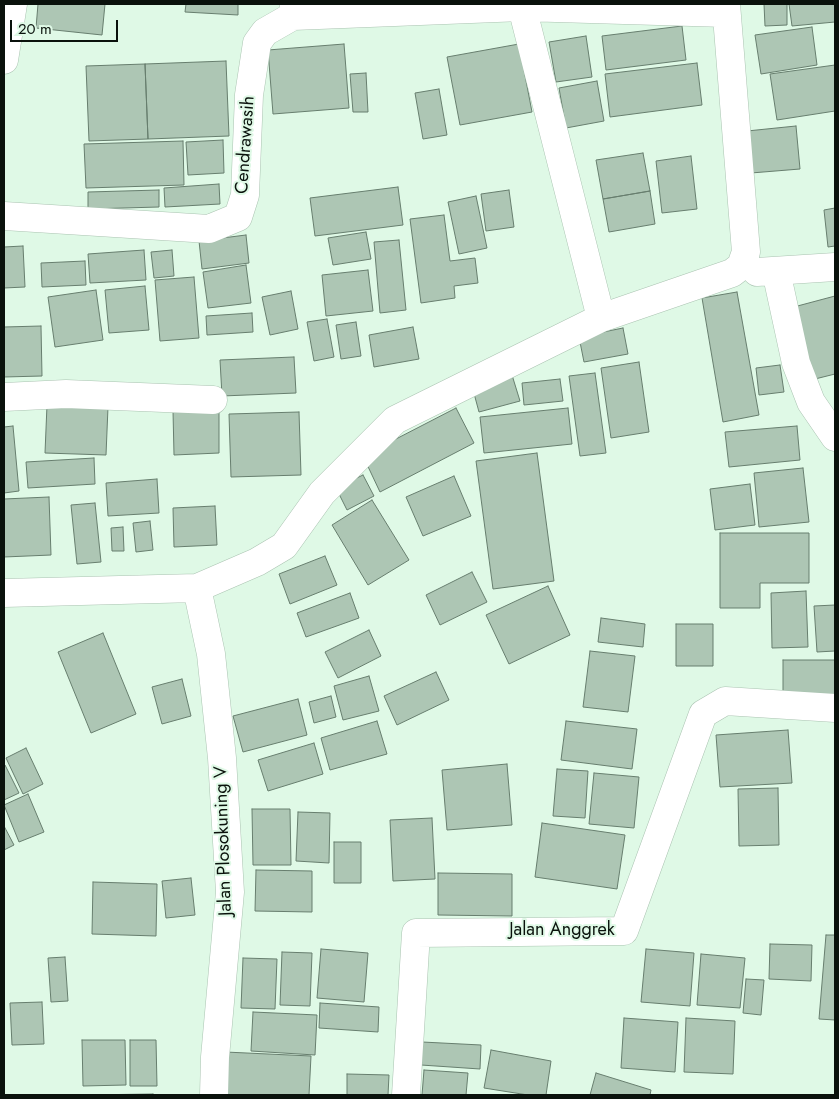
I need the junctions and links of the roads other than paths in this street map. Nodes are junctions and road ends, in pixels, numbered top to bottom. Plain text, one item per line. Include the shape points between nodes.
1 (13, 4) edge
2 (522, 7) junction
3 (726, 8) edge
4 (293, 10) edge
5 (4, 60) edge
6 (4, 216) edge
7 (835, 267) edge
8 (776, 271) junction
9 (732, 273) junction
10 (601, 318) junction
11 (4, 397) edge
12 (213, 400) dead end
13 (835, 437) edge
14 (197, 588) junction
15 (4, 593) edge
16 (835, 708) edge
17 (214, 1095) edge
18 (406, 1095) edge

1 - 5 street
2 - 3 street
2 - 4 street
2 - 10 street
3 - 9 street via 746,252 741,266
4 - 6 street, Cendrawasih via 265,32 257,43 249,95 245,195 238,217 209,229
7 - 8 street
8 - 9 street
8 - 13 street via 796,363 811,402
9 - 10 street
10 - 14 street via 395,420 322,493 284,546 257,562
11 - 12 street via 66,394
14 - 15 street
14 - 17 street, Jalan Plosokuning V via 211,654 222,758 230,892
16 - 18 street, Jalan Anggrek via 724,701 703,714 624,931 416,933

